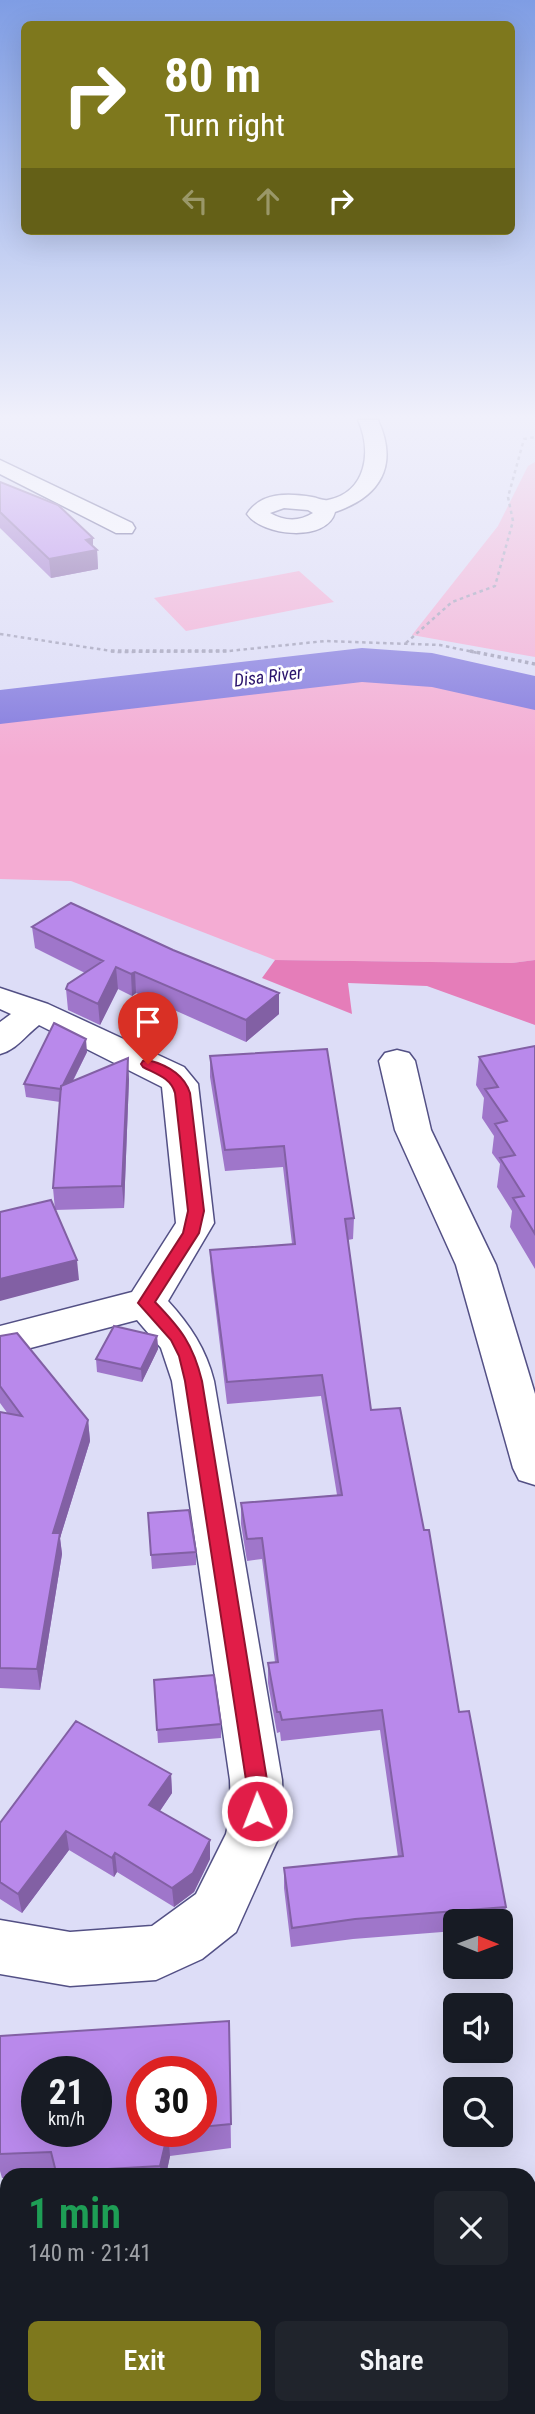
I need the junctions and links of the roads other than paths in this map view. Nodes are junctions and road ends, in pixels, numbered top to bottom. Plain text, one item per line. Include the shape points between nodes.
1 (0, 998) edge
2 (36, 1011) junction
3 (0, 1044) edge
4 (397, 1061) dead end
5 (146, 1303) junction
6 (0, 1341) edge
7 (535, 1468) edge
8 (0, 1947) edge

1 - 2 street
2 - 3 street
2 - 5 street via 171,1075 180,1084 195,1223
4 - 7 street via 413,1130 476,1265
5 - 6 street
5 - 8 street via 178,1337 193,1381 257,1780 252,1837 216,1913 182,1940 156,1953 70,1959

